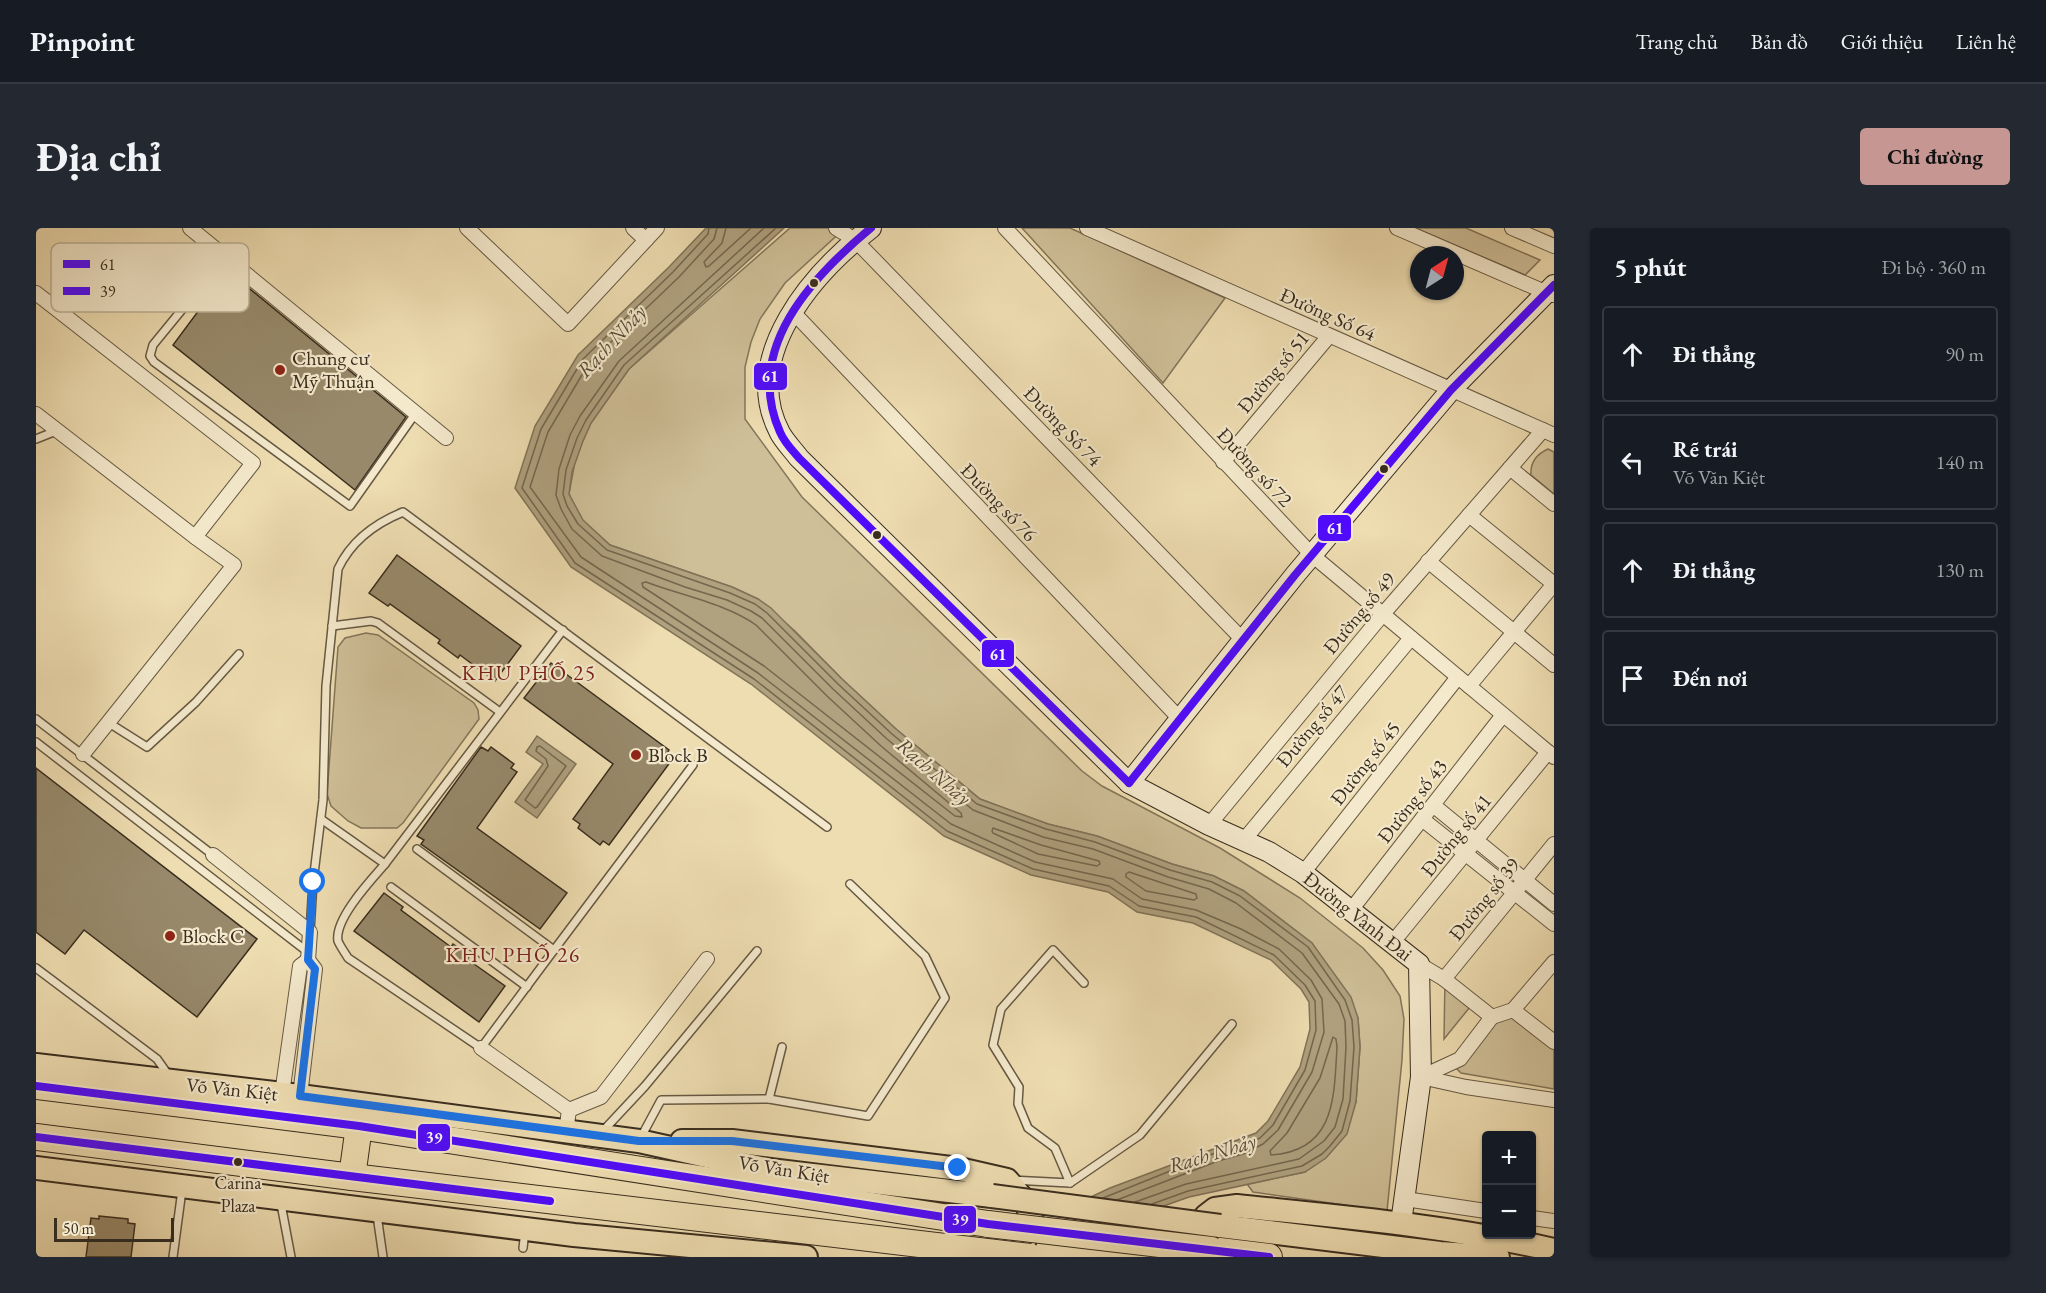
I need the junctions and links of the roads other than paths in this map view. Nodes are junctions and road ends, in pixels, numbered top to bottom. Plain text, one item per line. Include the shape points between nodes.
1 (190, 228) edge
2 (467, 228) edge
3 (633, 228) edge
4 (657, 228) edge
5 (836, 228) edge
6 (871, 228) edge
7 (1005, 228) edge
8 (1087, 228) edge
9 (1397, 228) edge
10 (1512, 228) edge
11 (646, 240) junction
12 (855, 240) junction
13 (208, 243) edge
14 (1554, 246) edge
15 (249, 277) edge
16 (1552, 291) edge
17 (36, 293) edge
18 (51, 305) edge
19 (792, 311) junction
20 (60, 312) edge
21 (180, 312) edge
22 (1329, 336) junction
23 (1450, 390) junction
24 (36, 414) edge
25 (416, 414) junction
26 (57, 430) junction
27 (1548, 432) edge
28 (36, 438) edge
29 (446, 438) dead end
30 (1223, 462) junction
31 (1510, 468) junction
32 (1554, 504) edge
33 (1469, 515) junction
34 (195, 537) junction
35 (1312, 555) junction
36 (1428, 561) junction
37 (1554, 584) edge
38 (1383, 614) junction
39 (332, 626) junction
40 (563, 630) junction
41 (1514, 632) junction
42 (1411, 638) junction
43 (1243, 640) junction
44 (238, 654) dead end
45 (1554, 666) edge
46 (1458, 677) junction
47 (1469, 687) junction
48 (500, 712) junction
49 (1503, 715) junction
50 (36, 718) edge
51 (1180, 718) junction
52 (109, 723) junction
53 (36, 742) edge
54 (83, 754) junction
55 (1551, 755) edge
56 (693, 765) dead end
57 (1130, 783) junction
58 (1433, 805) junction
59 (321, 819) junction
60 (1422, 819) junction
61 (1209, 825) junction
62 (827, 827) dead end
63 (1244, 840) junction
64 (1477, 841) junction
65 (1554, 844) edge
66 (417, 849) dead end
67 (1467, 854) junction
68 (213, 855) joint
69 (385, 864) junction
70 (1303, 873) junction
71 (1525, 880) junction
72 (850, 884) dead end
73 (391, 887) dead end
74 (1515, 892) junction
75 (1554, 904) edge
76 (1351, 910) junction
77 (1554, 924) edge
78 (310, 932) junction
79 (1393, 942) junction
80 (554, 950) junction
81 (757, 951) dead end
82 (308, 956) junction
83 (707, 959) dead end
84 (1554, 962) edge
85 (1419, 964) junction
86 (36, 968) edge
87 (1444, 979) junction
88 (1084, 983) dead end
89 (527, 987) junction
90 (1513, 1010) junction
91 (1492, 1017) junction
92 (1232, 1024) dead end
93 (1554, 1042) edge
94 (782, 1047) dead end
95 (481, 1048) junction
96 (287, 1060) junction
97 (304, 1063) junction
98 (36, 1065) edge
99 (1421, 1077) junction
100 (175, 1082) junction
101 (36, 1086) edge
102 (291, 1095) junction
103 (769, 1099) junction
104 (1554, 1100) edge
105 (567, 1121) junction
106 (359, 1126) junction
107 (598, 1136) junction
108 (36, 1137) edge
109 (639, 1141) junction
110 (36, 1168) edge
111 (352, 1178) junction
112 (1070, 1183) junction
113 (183, 1187) junction
114 (1000, 1188) junction
115 (280, 1198) junction
116 (1405, 1199) junction
117 (376, 1210) junction
118 (1482, 1210) edge
119 (1536, 1219) edge
120 (1554, 1221) edge
121 (1401, 1223) junction
122 (574, 1235) junction
123 (1554, 1250) edge
124 (173, 1257) edge
125 (291, 1257) edge
126 (383, 1257) edge
127 (669, 1257) edge
128 (806, 1257) edge
129 (1018, 1257) edge
130 (1030, 1257) edge
131 (1172, 1257) edge
132 (1269, 1257) edge
133 (1498, 1257) edge

1 - 13 street
2 - 11 street via 568,324
3 - 11 street
4 - 11 street
5 - 12 street, Đường Số 74
6 - 12 street, Đường Vành Đai
7 - 30 street, Đường số 72
8 - 22 street, Đường Số 64
9 - 16 street
10 - 14 street
12 - 19 street, Đường Vành Đai via 809,287
12 - 43 street, Đường Số 74
15 - 25 street
16 - 23 street
17 - 18 street
19 - 51 street, Đường số 76
19 - 57 street, Đường Vành Đai via 781,332 769,378 775,421 787,443
20 - 34 street via 253,463
21 - 25 lane via 153,345 150,356 154,362 350,506
22 - 23 street, Đường Số 64
22 - 30 street, Đường số 51
23 - 27 street, Đường Số 64
23 - 35 street
24 - 26 street
25 - 29 street
26 - 28 lane
26 - 34 street
27 - 31 street, Đường số 49
30 - 35 street, Đường số 72
31 - 32 street
31 - 33 street, Đường số 49
33 - 36 street, Đường số 49
33 - 37 street
34 - 52 street via 234,565
35 - 38 street, Đường số 72
35 - 43 street
36 - 38 street, Đường số 49
36 - 41 street
37 - 41 street
38 - 42 street, Đường số 72
38 - 61 street, Đường số 49
39 - 40 lane via 338,569 345,555 367,533 403,512
39 - 48 lane via 378,623
39 - 59 lane
40 - 48 lane
40 - 62 lane
41 - 45 street
41 - 47 street
42 - 46 street, Đường số 72
42 - 63 street, Đường số 47
43 - 51 street
44 - 52 lane via 196,702 147,747
46 - 47 street, Đường số 72
46 - 70 street, Đường số 45
47 - 49 street, Đường số 72
48 - 69 lane
49 - 55 street, Đường số 72
49 - 58 street, Đường số 43
50 - 54 lane
51 - 57 street
52 - 54 street
53 - 82 lane
54 - 68 lane
55 - 64 street, Đường số 41
56 - 80 lane
57 - 61 street, Đường Vành Đai
58 - 60 street, Đường số 43
58 - 64 street
59 - 69 lane
59 - 78 lane
60 - 67 street
60 - 76 street, Đường số 43
61 - 63 street, Đường Vành Đai
63 - 70 street, Đường Vành Đai
64 - 67 street, Đường số 41
64 - 71 street
65 - 71 street, Đường số 39
66 - 80 lane
67 - 74 street
67 - 79 street, Đường số 41
68 - 78 street
69 - 95 lane via 358,896 341,925 338,940 348,958
70 - 76 street, Đường Vành Đai
71 - 74 street, Đường số 39
71 - 75 street
72 - 103 lane via 925,956 945,998 868,1116
73 - 89 lane
74 - 77 street
74 - 87 street, Đường số 39
76 - 79 street, Đường Vành Đai
78 - 82 street
79 - 85 street, Đường Vành Đai
80 - 89 lane
81 - 107 lane via 645,1086
82 - 96 street via 300,966
82 - 97 street via 315,969
83 - 105 street via 601,1097
84 - 90 street
85 - 87 street
85 - 99 street, Đường Vành Đai
86 - 100 lane via 157,1059
87 - 91 street
88 - 112 lane via 1053,950 1002,1009 993,1046 1019,1087 1018,1104 1028,1128 1055,1148
89 - 95 lane
90 - 91 street
90 - 93 street
91 - 99 street via 1460,1059
92 - 112 lane via 1140,1135
94 - 103 lane
95 - 105 street
96 - 97 street
96 - 102 street
97 - 102 street
98 - 100 main road, Võ Văn Kiệt
99 - 104 street
99 - 116 street, Đường Vành Đai
100 - 102 main road, Võ Văn Kiệt
101 - 106 highway, Võ Văn Kiệt
102 - 105 main road, Võ Văn Kiệt
103 - 109 lane via 661,1100
105 - 107 main road, Võ Văn Kiệt
106 - 111 highway
106 - 132 highway, Võ Văn Kiệt, bridge via 988,1224
107 - 109 main road, Võ Văn Kiệt
108 - 111 highway
109 - 114 main road, Võ Văn Kiệt via 770,1170
110 - 113 main road
111 - 130 highway, bridge
112 - 114 lane
113 - 115 main road
113 - 124 lane
114 - 129 main road via 1027,1204 1032,1221
114 - 133 main road, Võ Văn Kiệt, bridge via 1220,1226
115 - 117 main road
115 - 125 lane
116 - 118 street
116 - 121 street, Đường Vành Đai
117 - 122 main road via 524,1238
117 - 126 lane
119 - 120 street
121 - 123 main road
121 - 131 main road via 1237,1206 1215,1209
122 - 127 main road
122 - 128 main road

